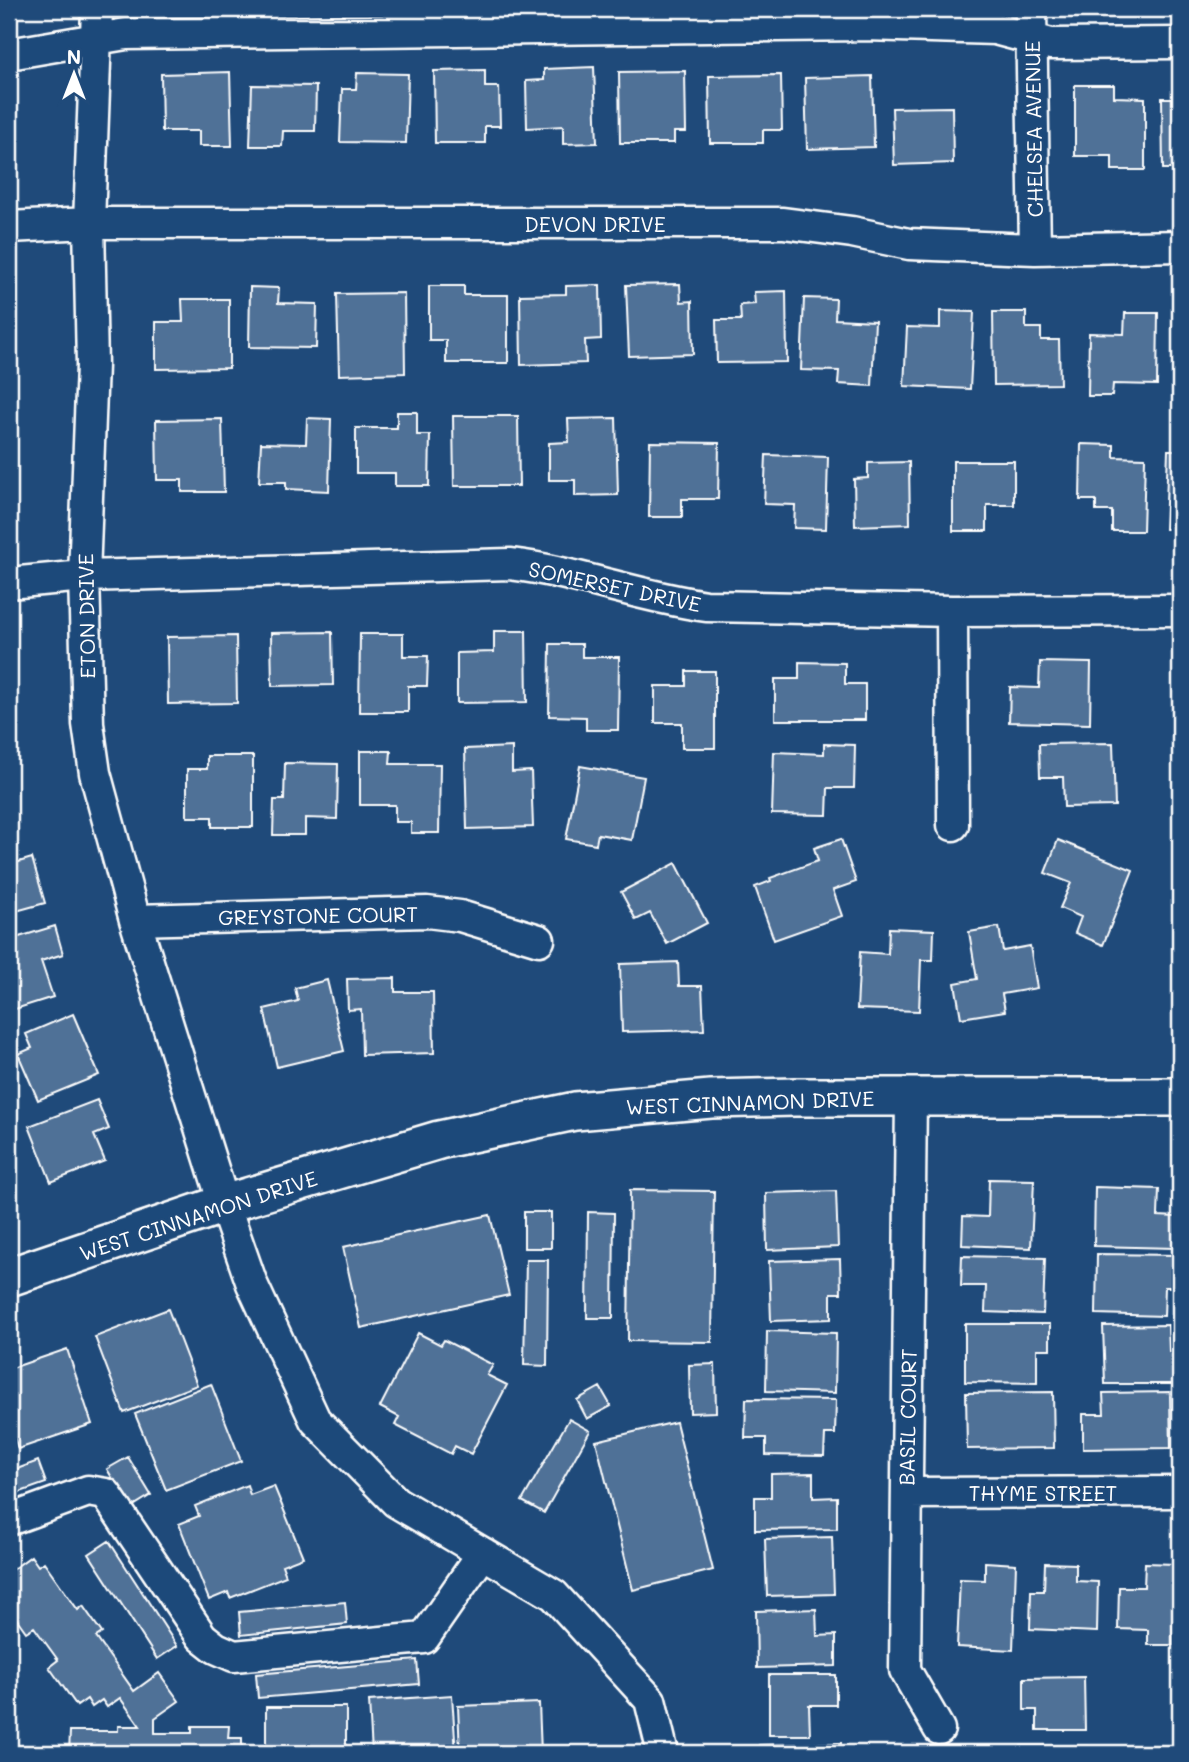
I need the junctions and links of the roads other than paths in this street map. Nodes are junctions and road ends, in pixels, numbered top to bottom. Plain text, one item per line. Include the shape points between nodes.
1 (97, 9) edge
2 (1031, 9) edge
3 (96, 38) junction
4 (1032, 40) junction
5 (1180, 43) edge
6 (9, 54) edge
7 (89, 223) junction
8 (9, 227) edge
9 (1180, 246) edge
10 (1035, 249) junction
11 (84, 576) junction
12 (9, 583) edge
13 (1180, 610) edge
14 (952, 611) junction
15 (953, 825) dead end
16 (135, 920) junction
17 (539, 940) dead end
18 (911, 1096) junction
19 (1180, 1097) edge
20 (224, 1204) junction
21 (9, 1277) edge
22 (1180, 1492) edge
23 (907, 1493) junction
24 (9, 1520) edge
25 (483, 1553) junction
26 (939, 1729) dead end
27 (663, 1753) edge

1 - 3 street, ETON DRIVE
2 - 4 street, CHELSEA AVENUE
3 - 4 street via 866,25 995,29
3 - 6 street
3 - 7 street, ETON DRIVE
4 - 5 street via 1069,45
4 - 10 street, CHELSEA AVENUE
7 - 8 street, DEVON DRIVE
7 - 10 street, DEVON DRIVE via 783,223 909,244
7 - 11 street, ETON DRIVE via 92,365
9 - 10 street, DEVON DRIVE
11 - 12 street, SOMERSET DRIVE
11 - 14 street, SOMERSET DRIVE via 510,564 559,570 706,606
11 - 16 street, ETON DRIVE via 88,724 95,773
13 - 14 street, SOMERSET DRIVE
14 - 15 street
16 - 17 street, GREYSTONE COURT via 417,911 460,916
16 - 20 street, ETON DRIVE
18 - 19 main road, WEST CINNAMON DRIVE
18 - 20 main road, WEST CINNAMON DRIVE via 711,1099 575,1111 439,1140
18 - 23 street, BASIL COURT
20 - 21 main road, WEST CINNAMON DRIVE
20 - 25 street, ETON DRIVE via 252,1284 315,1420 396,1502
22 - 23 street, THYME STREET
23 - 26 street, BASIL COURT via 905,1670
24 - 25 street via 88,1491 106,1494 202,1637 234,1656 424,1638
25 - 27 street, ETON DRIVE via 554,1595 650,1700

